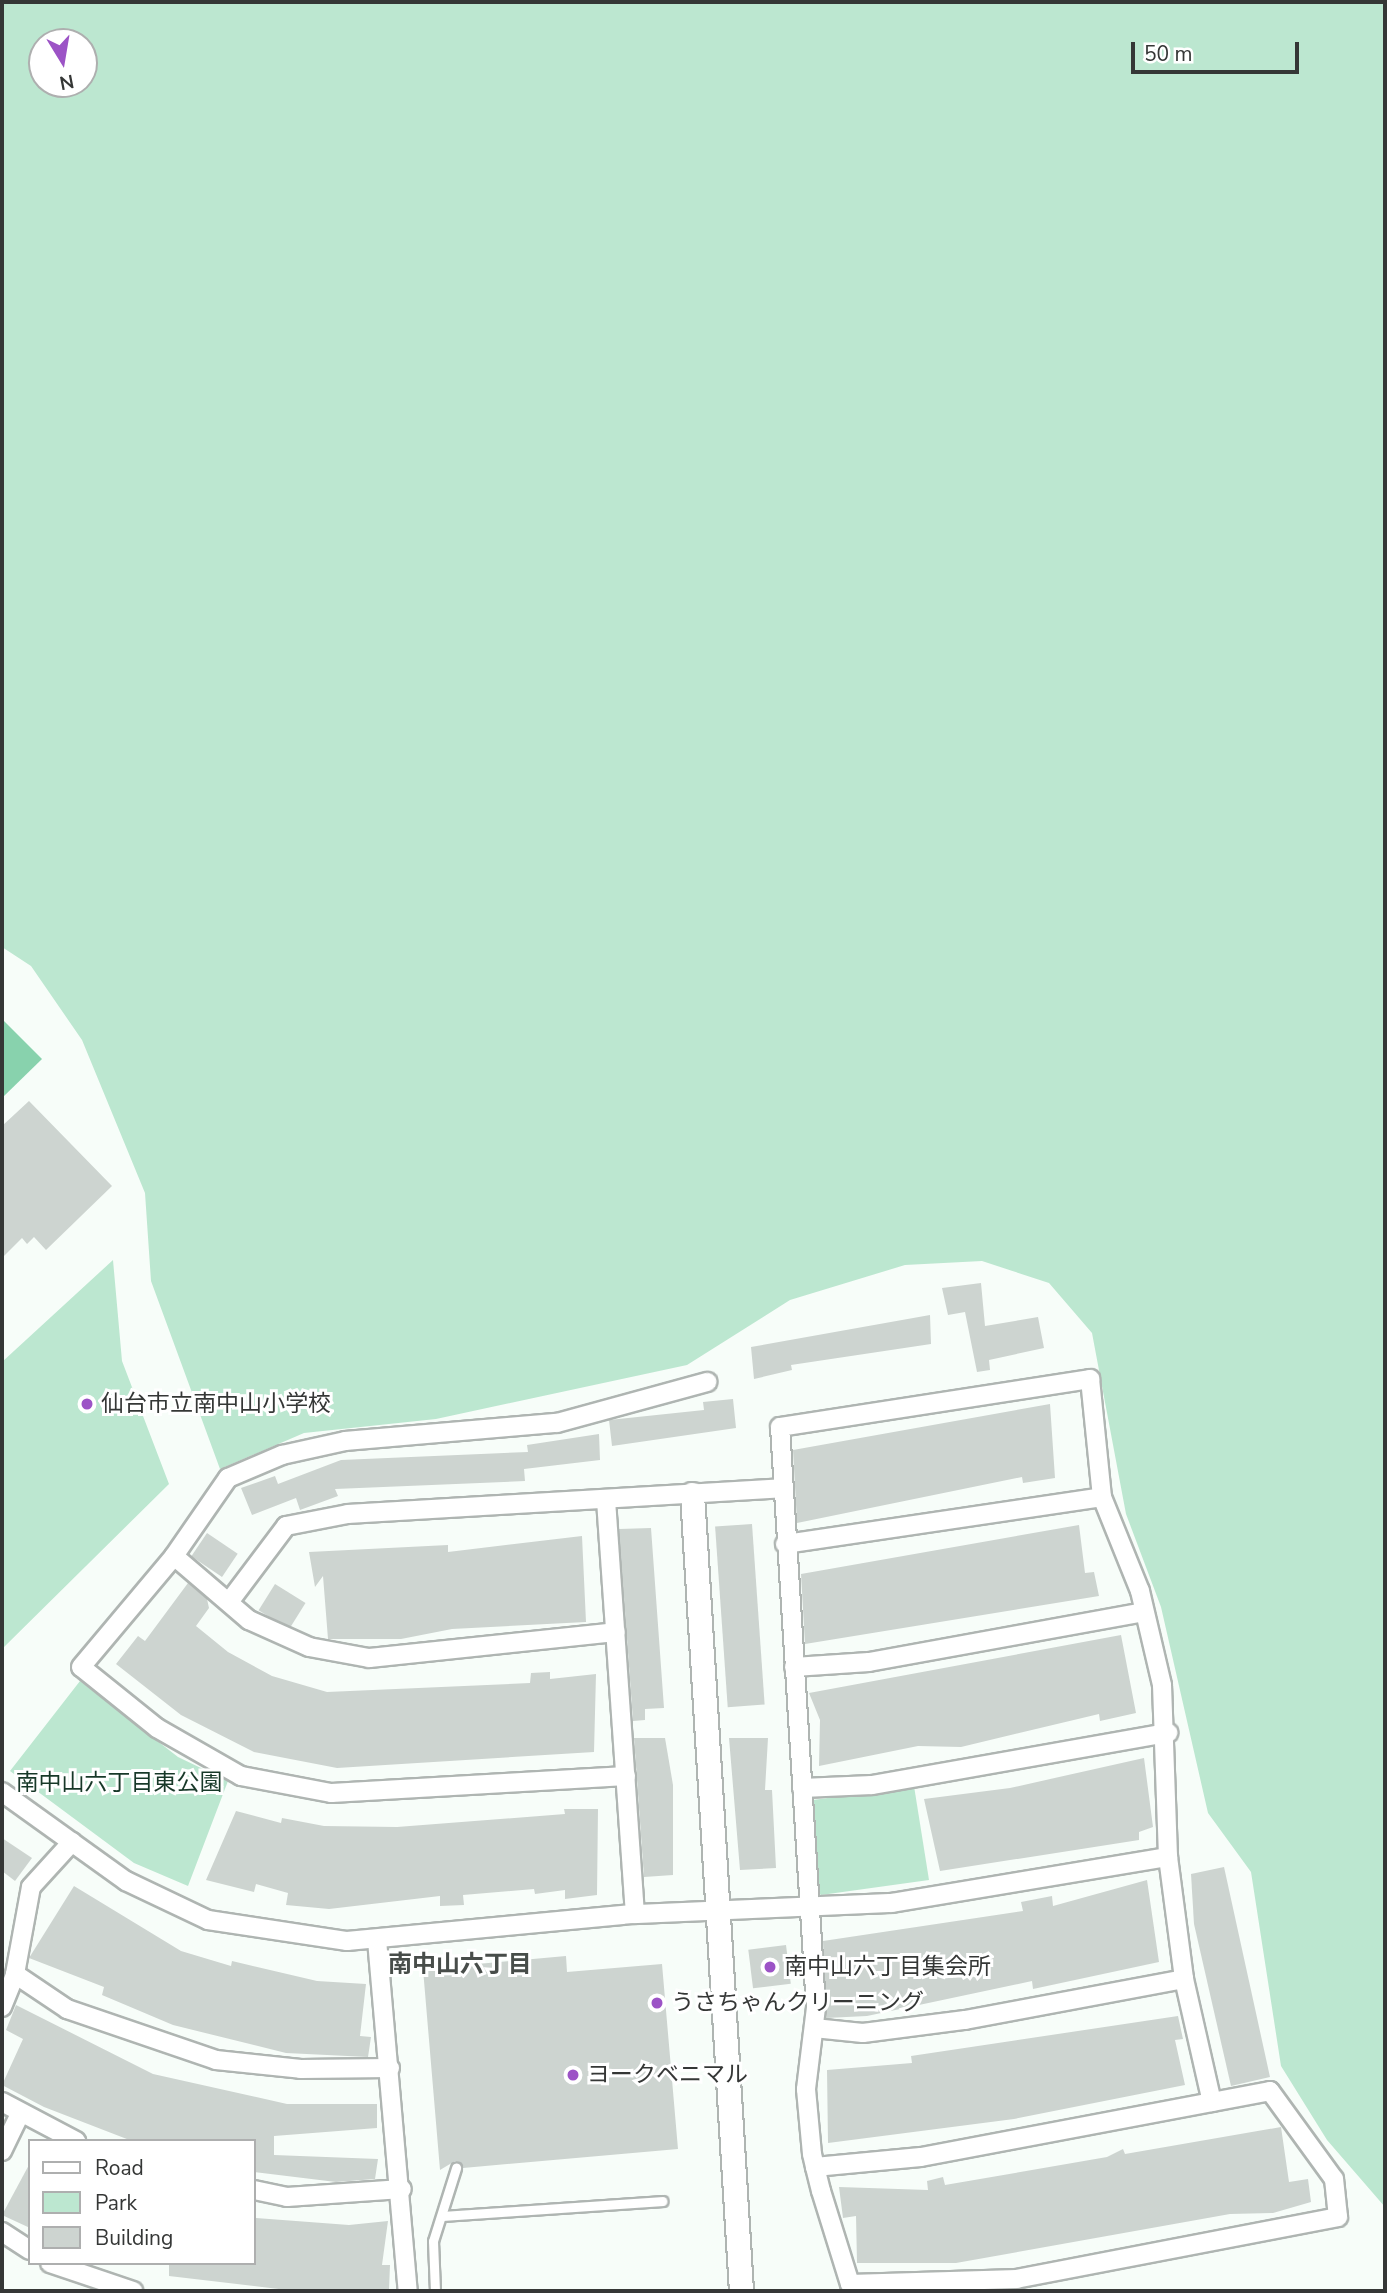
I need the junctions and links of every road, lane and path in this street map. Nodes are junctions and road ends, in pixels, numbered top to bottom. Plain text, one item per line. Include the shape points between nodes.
1 (707, 1382) dead end
2 (781, 1488) junction
3 (692, 1494) junction
4 (1102, 1497) junction
5 (606, 1500) junction
6 (785, 1544) junction
7 (174, 1556) junction
8 (229, 1602) junction
9 (1143, 1612) junction
10 (616, 1632) junction
11 (794, 1667) junction
12 (1168, 1733) junction
13 (626, 1776) junction
14 (802, 1788) junction
15 (2, 1791) edge
16 (72, 1842) junction
17 (1168, 1857) junction
18 (810, 1909) junction
19 (635, 1914) junction
20 (719, 1914) junction
21 (377, 1940) junction
22 (15, 1974) junction
23 (1184, 1979) junction
24 (2, 2007) edge
25 (814, 2028) junction
26 (390, 2068) junction
27 (2, 2102) edge
28 (1212, 2102) junction
29 (20, 2114) junction
30 (72, 2139) edge
31 (2, 2151) edge
32 (815, 2167) junction
33 (456, 2168) dead end
34 (401, 2189) junction
35 (256, 2190) edge
36 (662, 2201) dead end
37 (443, 2216) junction
38 (2, 2232) edge
39 (28, 2249) edge
40 (56, 2265) edge
41 (133, 2291) edge
42 (408, 2291) edge
43 (435, 2291) edge
44 (741, 2291) edge

1 - 7 street via 557,1423 345,1441 282,1455 228,1478
2 - 3 street
2 - 4 street via 780,1427 1090,1379
2 - 6 street
3 - 5 street
3 - 20 street
4 - 6 street
4 - 9 street
5 - 8 street via 348,1514 286,1526
5 - 10 street
6 - 11 street
7 - 8 street
7 - 13 street via 81,1667 158,1728 241,1776 331,1794
8 - 10 street via 250,1620 309,1647 369,1658
9 - 11 street via 869,1662
9 - 12 street
10 - 13 street
11 - 14 street
12 - 14 street via 872,1785
12 - 17 street
13 - 19 street
14 - 18 street
15 - 16 street
16 - 21 street via 126,1881 208,1920 347,1941
16 - 22 street via 31,1887
17 - 18 street via 892,1903
17 - 23 street
18 - 20 street
18 - 25 street
19 - 20 street
19 - 21 street
20 - 44 street
21 - 26 street
22 - 24 street
22 - 26 street via 67,2009 216,2060
23 - 25 street via 939,2024 863,2034
23 - 28 street
25 - 32 street via 806,2090
26 - 34 street
27 - 29 street
28 - 32 street via 921,2157
28 - 32 street via 1270,2091 1334,2179 1338,2217 1017,2279 850,2284
29 - 30 street
29 - 31 street
33 - 37 lane
34 - 35 street via 287,2197
34 - 42 street
36 - 37 lane
37 - 43 lane via 433,2241
38 - 39 street
40 - 41 street

